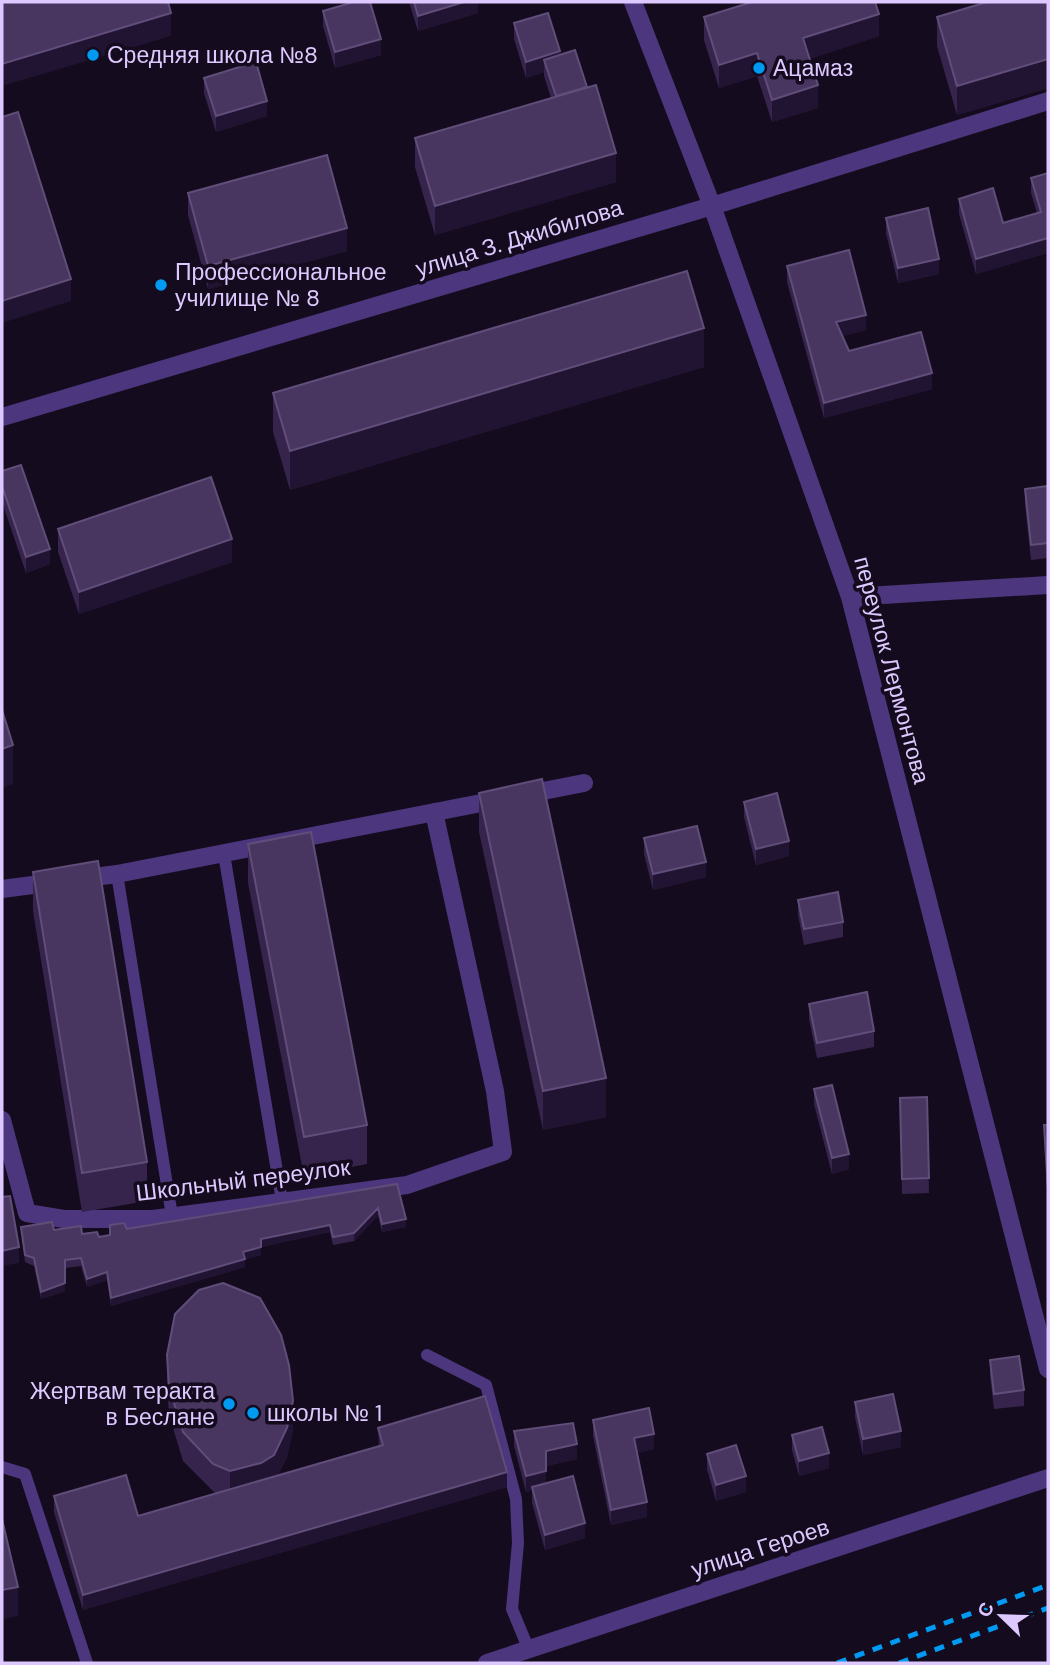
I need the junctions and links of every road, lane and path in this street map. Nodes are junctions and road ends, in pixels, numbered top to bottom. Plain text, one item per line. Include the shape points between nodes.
1 (633, 2) edge
2 (1048, 101) edge
3 (712, 206) junction
4 (2, 417) edge
5 (1048, 585) edge
6 (850, 597) junction
7 (584, 783) dead end
8 (434, 812) junction
9 (224, 853) junction
10 (117, 874) junction
11 (2, 889) edge
12 (2, 1120) edge
13 (4, 1141) edge
14 (282, 1201) junction
15 (172, 1216) junction
16 (427, 1355) dead end
17 (1048, 1368) edge
18 (2, 1467) edge
19 (1048, 1478) edge
20 (529, 1650) junction
21 (87, 1663) edge
22 (487, 1663) edge

1 - 3 street, переулок Лермонтова
2 - 3 street, улица З. Джибилова
3 - 4 street, улица З. Джибилова
3 - 6 street, переулок Лермонтова
5 - 6 street
6 - 17 street, переулок Лермонтова
7 - 8 street
8 - 9 street
8 - 14 street, Школьный переулок via 495,1091 503,1152 407,1185
9 - 10 street
9 - 14 lane
10 - 11 street
10 - 15 lane
12 - 13 street, Школьный переулок
13 - 15 street, Школьный переулок via 27,1213 64,1219
14 - 15 street, Школьный переулок
16 - 20 lane via 486,1385 516,1499 518,1543 512,1608
18 - 21 lane via 24,1474
19 - 20 street, улица Героев
20 - 22 street, улица Героев

